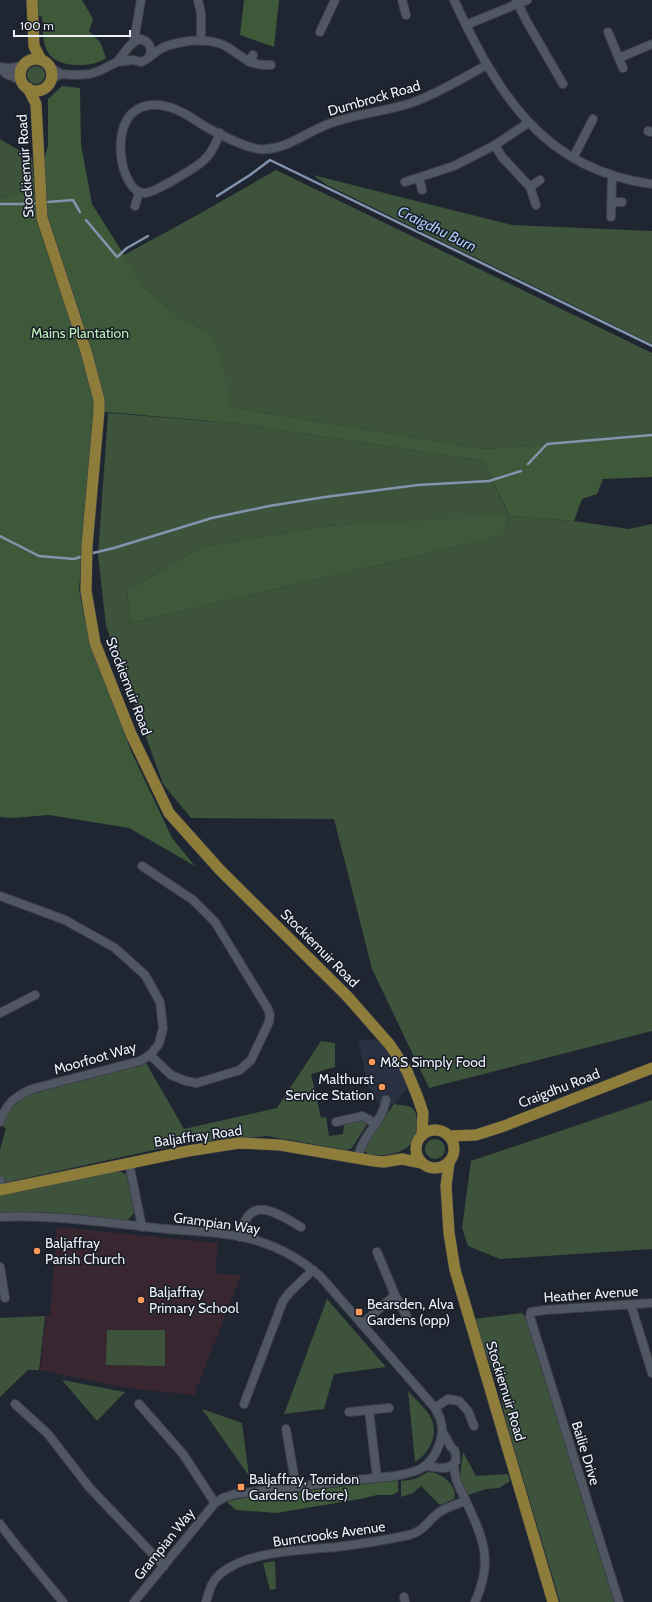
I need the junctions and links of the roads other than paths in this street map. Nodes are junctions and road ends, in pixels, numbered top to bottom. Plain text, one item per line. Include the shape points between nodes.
1 (32, 0) edge
2 (141, 0) edge
3 (198, 0) edge
4 (335, 0) edge
5 (402, 0) edge
6 (454, 0) edge
7 (527, 0) edge
8 (517, 2) edge
9 (406, 14) dead end
10 (137, 25) junction
11 (466, 25) junction
12 (320, 32) dead end
13 (608, 32) dead end
14 (143, 40) junction
15 (201, 41) junction
16 (131, 44) junction
17 (652, 44) edge
18 (150, 45) junction
19 (34, 46) junction
20 (163, 48) junction
21 (149, 57) junction
22 (619, 58) junction
23 (133, 60) junction
24 (117, 62) junction
25 (24, 64) junction
26 (46, 64) junction
27 (271, 65) dead end
28 (487, 65) junction
29 (0, 68) edge
30 (623, 68) dead end
31 (56, 76) junction
32 (24, 84) junction
33 (563, 84) dead end
34 (43, 89) junction
35 (36, 104) junction
36 (593, 119) dead end
37 (528, 123) junction
38 (220, 133) junction
39 (495, 145) junction
40 (573, 158) junction
41 (612, 176) junction
42 (419, 178) junction
43 (540, 180) dead end
44 (405, 182) dead end
45 (652, 184) edge
46 (530, 187) junction
47 (422, 190) dead end
48 (139, 192) junction
49 (611, 202) junction
50 (622, 202) dead end
51 (536, 205) dead end
52 (135, 206) dead end
53 (611, 217) dead end
54 (142, 866) dead end
55 (0, 896) edge
56 (36, 995) dead end
57 (0, 1013) edge
58 (150, 1055) junction
59 (652, 1068) edge
60 (386, 1100) dead end
61 (423, 1113) junction
62 (0, 1122) edge
63 (336, 1122) dead end
64 (375, 1123) junction
65 (437, 1130) junction
66 (422, 1135) junction
67 (476, 1135) junction
68 (449, 1136) junction
69 (416, 1145) junction
70 (454, 1152) junction
71 (358, 1158) junction
72 (402, 1159) junction
73 (129, 1163) junction
74 (449, 1163) junction
75 (426, 1166) junction
76 (446, 1186) junction
77 (1, 1187) edge
78 (0, 1217) edge
79 (142, 1227) junction
80 (300, 1227) dead end
81 (240, 1237) junction
82 (377, 1252) dead end
83 (0, 1267) edge
84 (313, 1270) junction
85 (394, 1295) junction
86 (5, 1298) dead end
87 (652, 1303) edge
88 (631, 1305) junction
89 (531, 1312) joint
90 (407, 1317) dead end
91 (362, 1324) junction
92 (652, 1373) edge
93 (15, 1404) dead end
94 (139, 1404) dead end
95 (244, 1404) dead end
96 (389, 1408) dead end
97 (435, 1408) junction
98 (369, 1410) junction
99 (349, 1412) dead end
100 (474, 1426) dead end
101 (286, 1429) dead end
102 (442, 1432) junction
103 (450, 1447) junction
104 (436, 1452) junction
105 (454, 1464) junction
106 (425, 1466) junction
107 (442, 1468) junction
108 (454, 1476) junction
109 (377, 1478) junction
110 (296, 1487) junction
111 (465, 1500) junction
112 (215, 1503) junction
113 (0, 1524) edge
114 (164, 1566) junction
115 (62, 1602) edge
116 (134, 1602) edge
117 (206, 1602) edge
118 (474, 1602) edge
119 (553, 1602) edge
120 (619, 1602) edge

1 - 19 main road
2 - 10 street
3 - 15 street via 201,13
4 - 12 street
5 - 9 street
6 - 11 street
7 - 8 street
8 - 11 street
8 - 33 street
10 - 14 street
10 - 16 street
11 - 28 street
13 - 22 street
14 - 16 street
14 - 18 street
15 - 20 street via 183,42
15 - 27 street via 228,47 263,66
16 - 23 street via 129,54
16 - 24 street
17 - 22 street
18 - 20 street
18 - 21 street
19 - 25 main road
19 - 26 main road
20 - 21 street
21 - 23 street via 141,62
22 - 30 street
23 - 24 street
24 - 31 street via 90,74
25 - 26 main road via 33,59
25 - 29 street
25 - 32 main road via 20,74
26 - 31 main road
28 - 37 street
28 - 38 street, Dumbrock Road via 423,99 332,123 282,147 252,148
29 - 32 street
31 - 34 main road
32 - 34 main road via 36,90
32 - 35 main road, Stockiemuir Road
34 - 35 main road, Stockiemuir Road
35 - 61 main road, Stockiemuir Road via 42,218 86,351 99,400 86,584 95,643 131,734 169,813 220,870 347,996 390,1045 407,1071
36 - 40 street
37 - 39 street
37 - 40 street via 551,144
38 - 48 street via 212,150 199,164 152,192
38 - 48 street, Dumbrock Road via 168,107 143,107 132,113 122,129 120,145 129,184
39 - 42 street via 454,166
39 - 46 street via 502,157
40 - 41 street
41 - 45 street
41 - 49 street
42 - 44 street
42 - 47 street
43 - 46 street
46 - 51 street
48 - 52 street
49 - 50 street
49 - 53 street
54 - 58 street via 193,900 215,922 270,1015 251,1060 240,1070 192,1082 171,1075
55 - 58 street, Moorfoot Way via 66,920 115,948 145,975 160,1002 163,1028 159,1044
56 - 57 street
58 - 62 street, Moorfoot Way via 140,1061 20,1094 11,1101
59 - 67 main road, Craigdhu Road
60 - 64 street via 385,1109
61 - 65 main road, Stockiemuir Road
61 - 66 main road, Stockiemuir Road
63 - 64 street via 362,1116
64 - 71 street via 362,1145
65 - 66 main road
65 - 68 main road
66 - 69 main road
67 - 68 main road, Craigdhu Road
67 - 70 main road, Craigdhu Road
68 - 70 main road
69 - 72 main road
69 - 75 main road via 416,1155
70 - 74 main road
71 - 72 main road, Baljaffray Road via 384,1162
71 - 73 main road, Baljaffray Road via 280,1145 239,1144
72 - 75 main road, Baljaffray Road
73 - 77 main road, Baljaffray Road
73 - 79 street
74 - 75 main road via 437,1168
74 - 76 main road, Stockiemuir Road
75 - 76 main road
76 - 119 main road, Stockiemuir Road via 449,1233 455,1270
78 - 79 street, Grampian Way via 43,1216
79 - 81 street, Grampian Way
80 - 81 street via 264,1209 251,1212 245,1218
81 - 84 street, Grampian Way via 270,1245
82 - 85 street
83 - 86 street
84 - 91 street, Grampian Way
84 - 95 street via 283,1301
85 - 90 street
85 - 91 street
87 - 88 street, Heather Avenue
88 - 89 street, Heather Avenue
88 - 92 street
89 - 120 street, Bailie Drive via 530,1317
91 - 97 street, Grampian Way
93 - 114 street via 48,1434 89,1487
94 - 112 street via 183,1454
96 - 98 street
97 - 100 street via 448,1399 459,1401 468,1411
97 - 102 street, Grampian Way
98 - 99 street
98 - 109 street
101 - 110 street
102 - 103 street, Grampian Way
102 - 104 street, Grampian Way
103 - 104 street via 442,1446
103 - 105 street, Grampian Way via 456,1455
104 - 106 street, Grampian Way
104 - 107 street via 434,1461
105 - 107 street, Grampian Way
105 - 108 street
106 - 107 street, Grampian Way
106 - 109 street, Grampian Way via 409,1473
107 - 108 street
108 - 111 street
109 - 110 street, Grampian Way
110 - 112 street, Grampian Way via 235,1494
111 - 117 street, Burncrooks Avenue via 443,1510 424,1529 410,1535 278,1553 238,1564 213,1582
111 - 118 street via 479,1530 485,1551 484,1577
112 - 114 street, Grampian Way
113 - 115 street
114 - 116 street, Grampian Way

